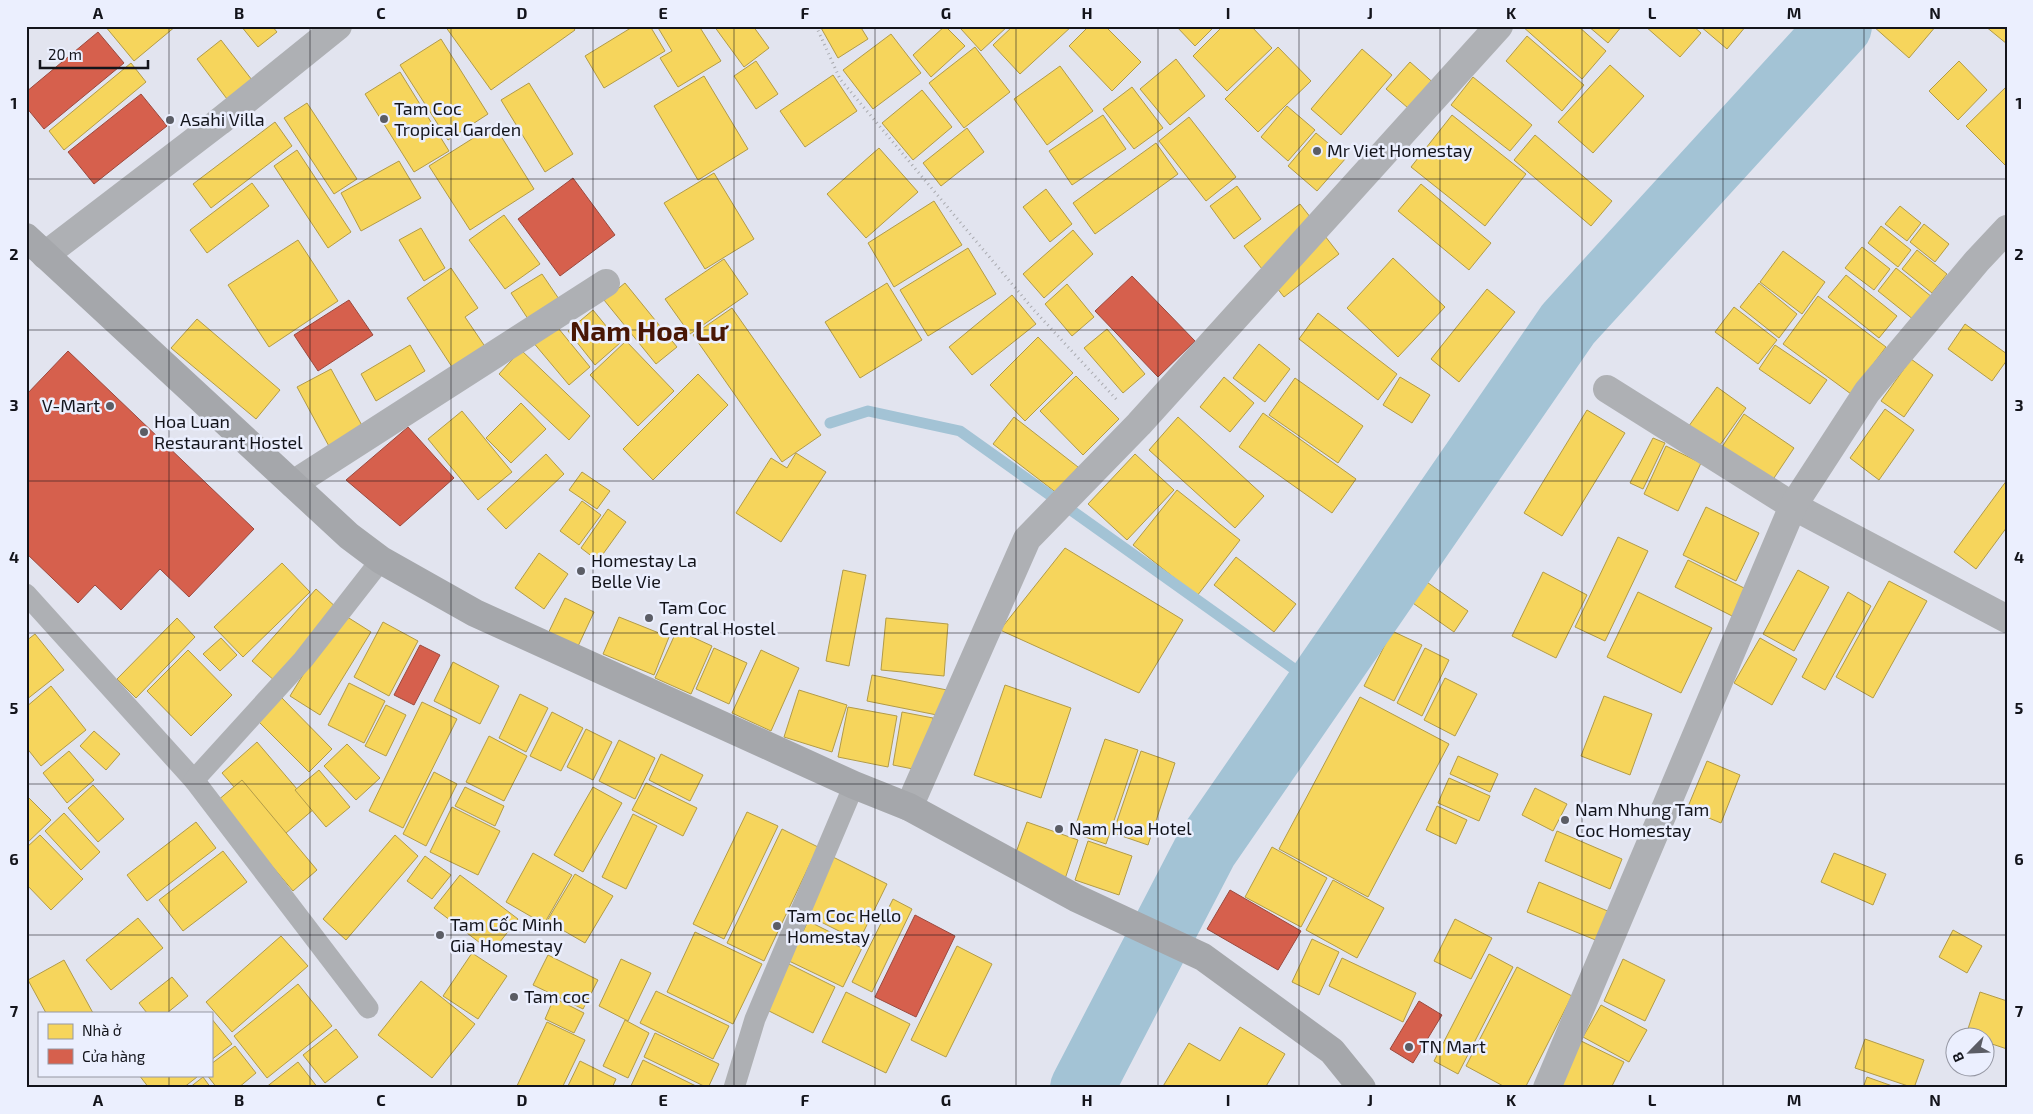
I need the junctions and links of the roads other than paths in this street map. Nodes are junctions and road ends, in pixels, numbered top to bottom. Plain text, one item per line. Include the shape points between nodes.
1 (338, 26) edge
2 (1499, 26) edge
3 (2007, 229) edge
4 (36, 246) edge
5 (606, 282) dead end
6 (1607, 389) dead end
7 (293, 484) junction
8 (1793, 506) junction
9 (381, 560) junction
10 (26, 594) edge
11 (2007, 619) edge
12 (194, 780) junction
13 (854, 784) junction
14 (909, 807) junction
15 (368, 1008) dead end
16 (734, 1088) edge
17 (1362, 1088) edge
18 (1547, 1088) edge

1 - 4 street via 219,122
2 - 14 street via 1139,424 1028,539
3 - 8 street via 1867,392
4 - 7 main road
5 - 7 street
6 - 8 street
7 - 9 main road via 349,536
8 - 11 street
8 - 18 street
9 - 12 lane via 303,660
9 - 13 main road via 475,613
10 - 12 lane
12 - 15 lane
13 - 14 main road
13 - 16 lane via 755,1019
14 - 17 main road via 1076,898 1203,957 1332,1051

